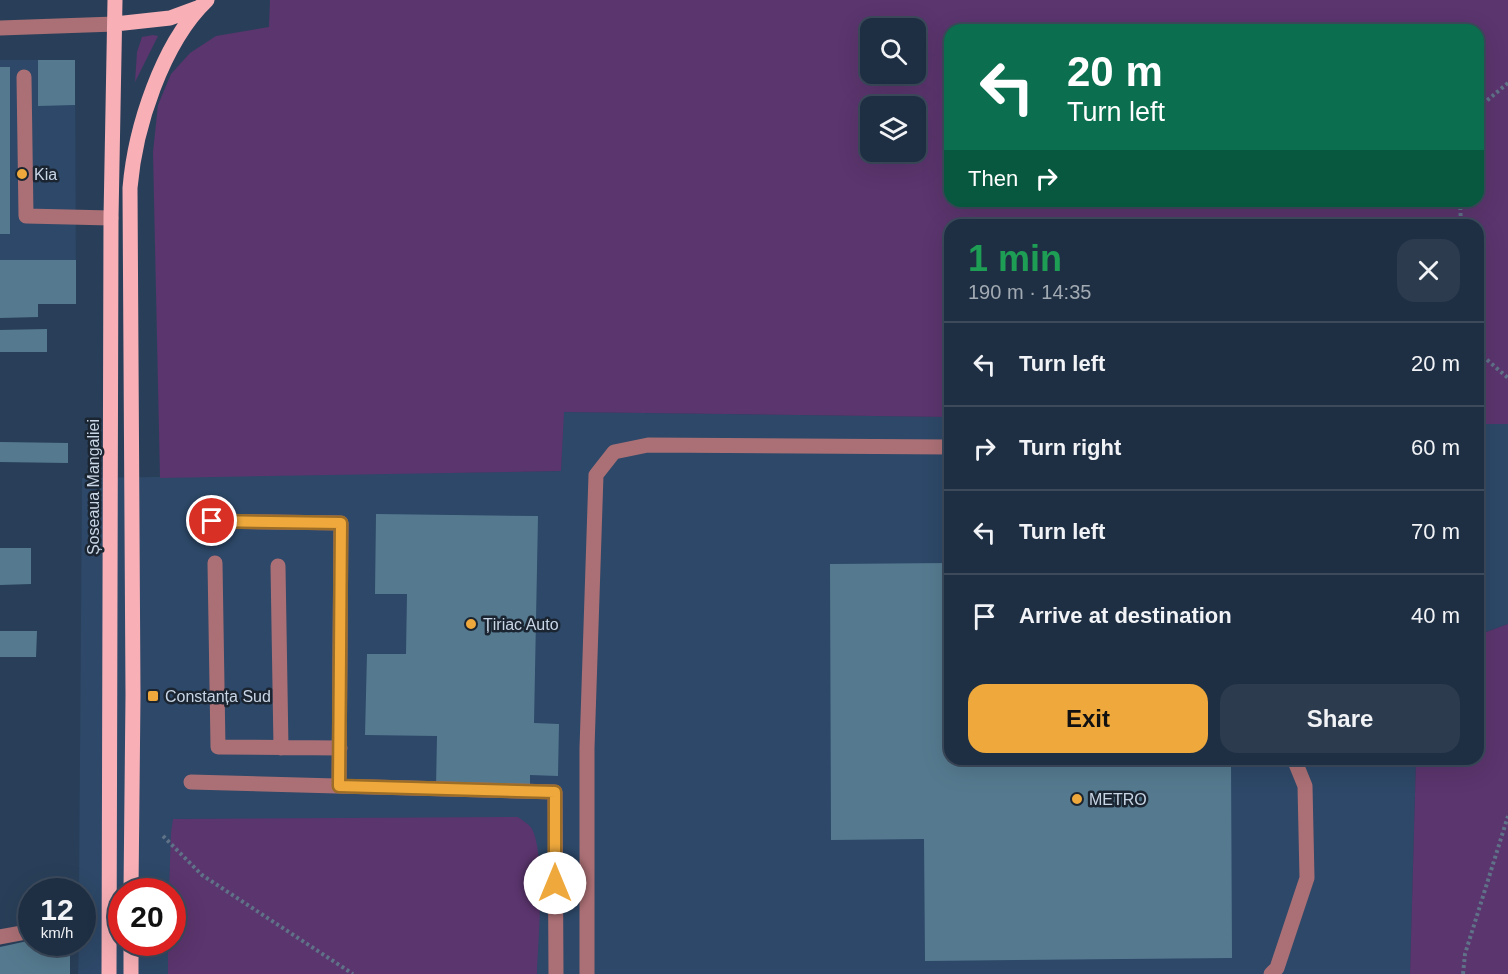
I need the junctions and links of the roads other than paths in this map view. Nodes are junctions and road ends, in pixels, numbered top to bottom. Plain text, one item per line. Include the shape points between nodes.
1 (115, 0) edge
2 (203, 3) edge
3 (115, 24) junction
4 (0, 28) edge
5 (24, 77) dead end
6 (111, 218) junction
7 (944, 447) edge
8 (212, 521) dead end
9 (215, 563) dead end
10 (278, 566) dead end
11 (281, 748) junction
12 (340, 748) junction
13 (1296, 765) edge
14 (191, 782) dead end
15 (339, 786) junction
16 (131, 878) edge
17 (18, 934) edge
18 (0, 937) edge
19 (131, 956) edge
20 (109, 974) edge
21 (131, 974) edge
22 (556, 974) edge
23 (587, 974) edge
24 (1271, 974) edge

1 - 3 main road, Șoseaua Mangaliei
2 - 3 main road via 170,18
2 - 16 main road via 178,38 156,82 141,124 132,168
3 - 4 street
3 - 6 main road, Șoseaua Mangaliei
5 - 6 street via 26,216
6 - 20 main road, Șoseaua Mangaliei
7 - 23 street via 648,445 614,452 596,475 587,748
8 - 12 street via 341,523
9 - 11 street via 218,747
10 - 11 street
11 - 12 street
12 - 15 street
13 - 24 street via 1305,786 1306,878 1277,968
14 - 15 street
15 - 22 street via 555,792
17 - 18 street
19 - 21 main road

